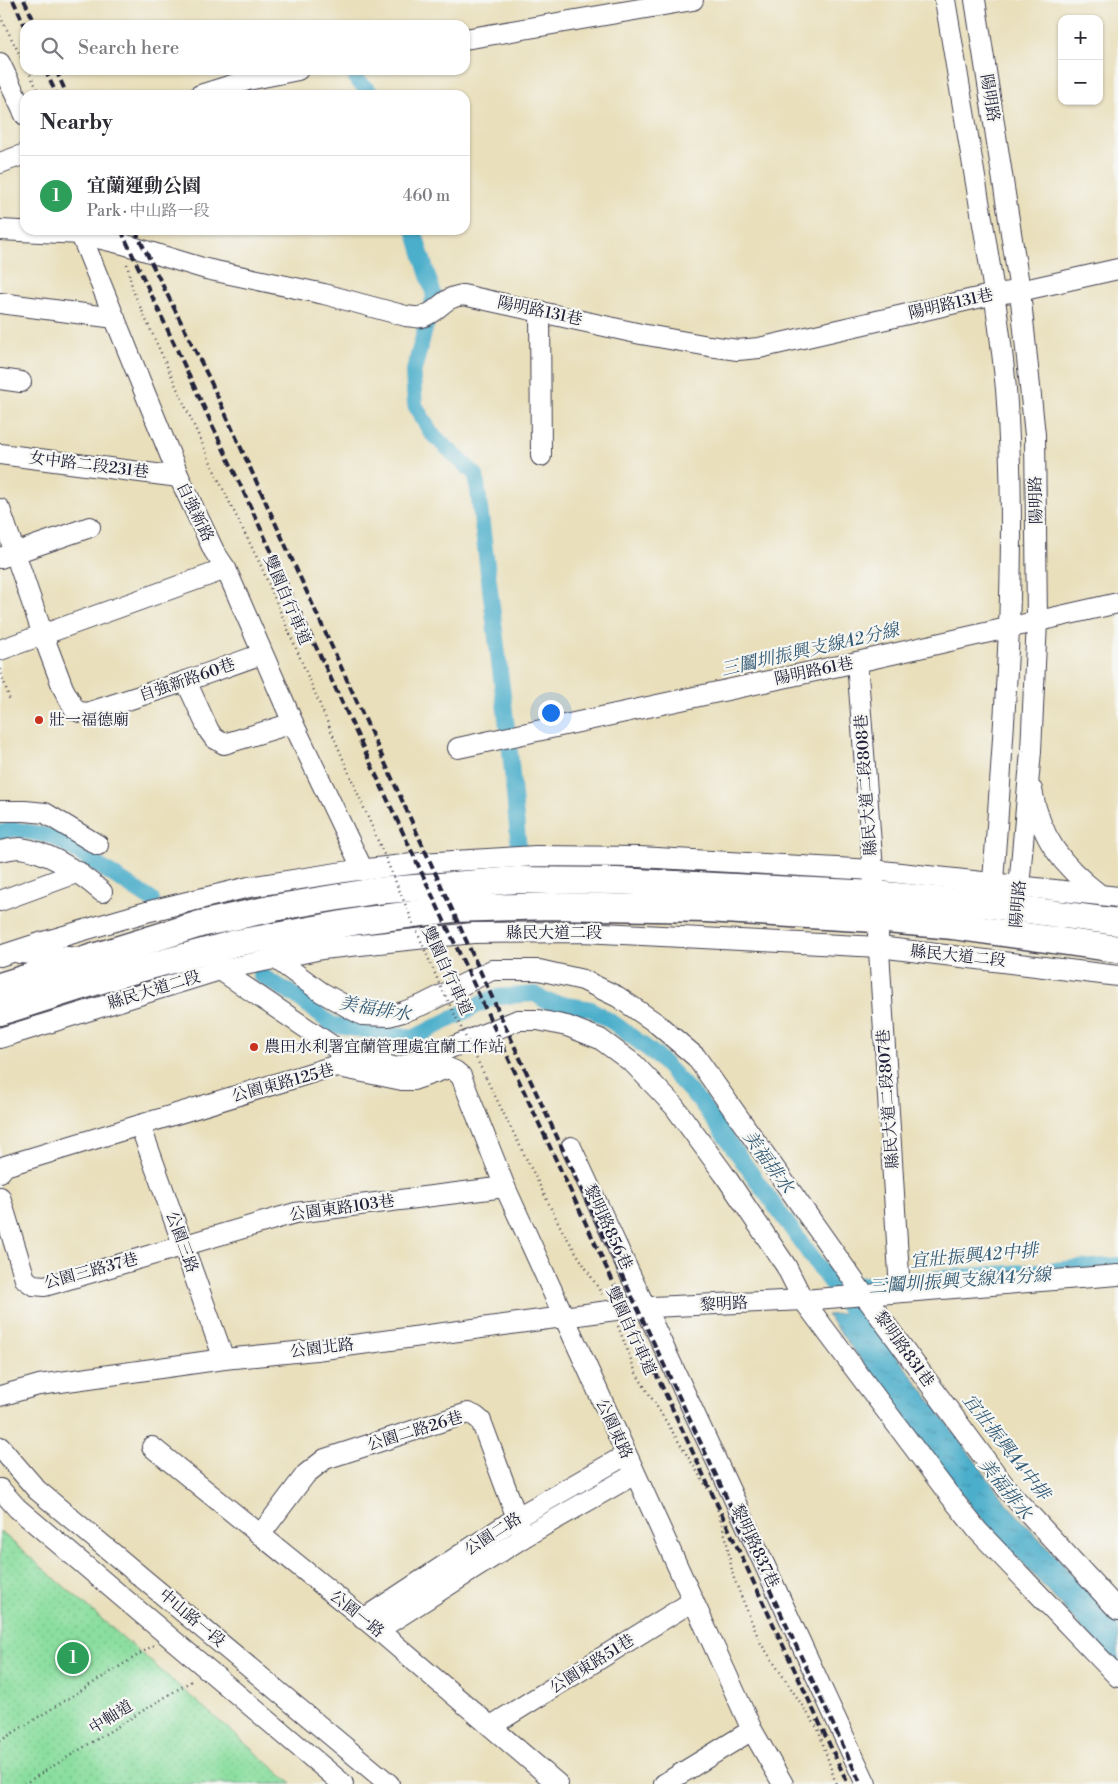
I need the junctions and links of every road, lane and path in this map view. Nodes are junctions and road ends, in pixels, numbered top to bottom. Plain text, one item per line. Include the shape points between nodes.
1 (693, 0) edge
2 (945, 0) edge
3 (975, 0) edge
4 (0, 16) edge
5 (470, 38) edge
6 (20, 55) edge
7 (0, 63) edge
8 (30, 75) edge
9 (273, 75) edge
10 (38, 90) edge
11 (216, 90) edge
12 (20, 105) edge
13 (20, 156) edge
14 (0, 163) edge
15 (0, 230) edge
16 (20, 230) edge
17 (81, 235) edge
18 (91, 235) edge
19 (123, 244) junction
20 (1118, 269) edge
21 (1008, 292) junction
22 (0, 303) edge
23 (540, 311) junction
24 (114, 318) junction
25 (0, 379) edge
26 (21, 382) dead end
27 (0, 454) edge
28 (541, 456) dead end
29 (179, 477) junction
30 (0, 509) edge
31 (90, 527) dead end
32 (7, 556) edge
33 (226, 569) junction
34 (1118, 603) edge
35 (1023, 624) junction
36 (42, 635) junction
37 (0, 650) edge
38 (262, 654) junction
39 (857, 662) junction
40 (0, 669) edge
41 (186, 681) junction
42 (10, 701) dead end
43 (293, 723) junction
44 (458, 748) dead end
45 (1031, 751) junction
46 (0, 812) edge
47 (98, 845) dead end
48 (0, 851) edge
49 (363, 870) junction
50 (79, 872) junction
51 (102, 892) dead end
52 (992, 894) junction
53 (1108, 896) edge
54 (875, 898) junction
55 (1019, 898) junction
56 (0, 901) edge
57 (1118, 922) edge
58 (989, 931) junction
59 (1016, 935) junction
60 (879, 947) junction
61 (1118, 949) edge
62 (5, 954) edge
63 (87, 958) junction
64 (276, 959) junction
65 (215, 960) junction
66 (999, 961) junction
67 (1118, 976) edge
68 (0, 986) edge
69 (0, 1012) edge
70 (0, 1038) edge
71 (455, 1071) joint
72 (140, 1125) junction
73 (571, 1147) dead end
74 (0, 1172) edge
75 (505, 1187) junction
76 (0, 1197) edge
77 (182, 1245) junction
78 (1118, 1275) edge
79 (900, 1292) junction
80 (864, 1295) junction
81 (803, 1300) junction
82 (629, 1309) junction
83 (564, 1317) junction
84 (224, 1359) junction
85 (0, 1396) edge
86 (0, 1447) edge
87 (152, 1447) dead end
88 (626, 1455) junction
89 (635, 1474) junction
90 (0, 1490) edge
91 (709, 1490) dead end
92 (714, 1498) dead end
93 (516, 1518) junction
94 (260, 1535) junction
95 (524, 1537) junction
96 (693, 1602) junction
97 (1118, 1610) edge
98 (370, 1624) junction
99 (169, 1636) junction
100 (209, 1670) junction
101 (1118, 1677) edge
102 (492, 1726) junction
103 (752, 1730) junction
104 (0, 1740) edge
105 (24, 1784) edge
106 (343, 1784) edge
107 (389, 1784) edge
108 (558, 1784) edge
109 (664, 1784) edge
110 (782, 1784) edge
111 (836, 1784) edge
112 (866, 1784) edge

1 - 5 street
2 - 21 street, 陽明路
3 - 21 street, 陽明路
4 - 6 path
7 - 12 street
8 - 10 path
9 - 11 street
13 - 14 street
15 - 16 street, 陽明路131巷
17 - 24 street, 自強新路
18 - 19 street, 陽明路131巷
19 - 23 street, 陽明路131巷 via 206,269 417,318 427,316 453,296 463,295
19 - 82 path, 雙園自行車道, bridge via 133,291 261,566 435,975 562,1230
20 - 21 street, 陽明路131巷
21 - 23 street, 陽明路131巷 via 760,348 738,350 641,334
21 - 35 street, 陽明路 via 1005,388
21 - 35 street, 陽明路 via 1035,435
22 - 24 street
23 - 28 street
24 - 29 street, 自強新路
25 - 26 street
27 - 29 street, 女中路二段231巷
29 - 33 street, 自強新路
30 - 32 street
31 - 32 street
32 - 36 street
33 - 36 street
33 - 38 street, 自強新路
34 - 35 street, 陽明路61巷
35 - 39 street, 陽明路61巷
35 - 45 street, 陽明路
35 - 52 street, 陽明路 via 1002,762
36 - 37 street
36 - 41 street, 自強新路60巷 via 63,688 75,710 80,712 87,713
38 - 41 street, 自強新路60巷
38 - 43 street, 自強新路
39 - 44 street, 陽明路61巷
39 - 54 street, 縣民大道二段808巷
40 - 42 path
41 - 43 street via 209,731 224,744
43 - 49 street, 自強新路
45 - 53 street via 1030,779 1035,807 1045,833 1059,857 1078,878
45 - 55 street, 陽明路
46 - 47 street via 45,813
48 - 50 street via 19,848 47,855
49 - 54 street, 縣民大道二段 via 536,856 639,857
49 - 62 street, 縣民大道二段 via 240,890 150,911
50 - 51 street
50 - 56 street
52 - 54 main road, 縣民大道二段
52 - 55 main road, 縣民大道二段
52 - 58 street, 陽明路
53 - 55 street, 縣民大道二段
54 - 58 main road, 縣民大道二段
54 - 60 street, 縣民大道二段807巷
54 - 63 main road, 縣民大道二段 via 617,881 517,880 443,885 375,891 279,907 200,924
54 - 65 main road, 縣民大道二段 via 696,908 552,906 453,910 359,921 236,943
55 - 57 main road, 縣民大道二段
55 - 59 street, 陽明路
58 - 59 main road, 縣民大道二段
58 - 66 street, 陽明路
59 - 61 main road, 縣民大道二段
59 - 66 street, 陽明路
60 - 64 street, 縣民大道二段 via 620,933 473,933 322,949
60 - 66 street, 縣民大道二段
60 - 79 street, 縣民大道二段807巷
62 - 63 street
63 - 68 main road, 縣民大道二段
64 - 65 street, 縣民大道二段
64 - 80 street, 黎明路831巷 via 322,992 362,1014 389,1016 403,1012 492,970 539,970 583,980 618,998 656,1023 696,1057
65 - 69 main road, 縣民大道二段 via 117,975
65 - 70 street, 縣民大道二段 via 171,984
65 - 81 street via 346,1056 397,1068 518,1020 567,1026 600,1039 634,1064 674,1106 786,1266
66 - 67 street, 縣民大道二段
71 - 72 street, 公園東路125巷 via 448,1068 413,1080 402,1080 334,1066
71 - 75 street, 公園東路 via 461,1076
72 - 74 street via 5,1166
72 - 77 street, 公園三路
73 - 82 street, 黎明路856巷
75 - 77 street, 公園東路103巷 via 295,1213
75 - 83 street, 公園東路
76 - 77 street, 公園三路37巷 via 25,1278 34,1285 45,1286
77 - 84 street, 公園三路
78 - 79 street
79 - 80 street
80 - 81 street, 黎明路
80 - 97 street, 黎明路831巷 via 1010,1493
81 - 82 street, 黎明路
81 - 101 street via 978,1531
82 - 83 street, 公園北路
82 - 91 path, 雙園自行車道 via 636,1373
82 - 112 street, 黎明路837巷 via 701,1430
83 - 84 street, 公園北路
83 - 88 street, 公園東路
84 - 85 street, 公園北路 via 39,1385
86 - 107 street, 中山路一段 via 37,1490
87 - 94 street, 公園一路
88 - 89 street, 公園東路
88 - 93 street, 公園二路
89 - 95 street, 公園二路
89 - 96 street, 公園東路
90 - 99 street, 中山路一段 via 17,1508
92 - 111 path via 733,1576 760,1642 818,1729
93 - 94 street, 公園二路26巷 via 480,1421 468,1413 325,1458 306,1474
93 - 95 street, 公園二路26巷
93 - 98 street, 公園二路
94 - 98 street, 公園一路
95 - 98 street, 公園二路
96 - 102 street, 公園東路51巷
96 - 103 street, 公園東路
98 - 102 street, 公園一路
99 - 100 street, 中山路一段
99 - 104 path
100 - 105 path, 中軸道
100 - 106 street, 中山路一段
102 - 108 street, 公園一路
103 - 109 street
103 - 110 street, 公園東路

